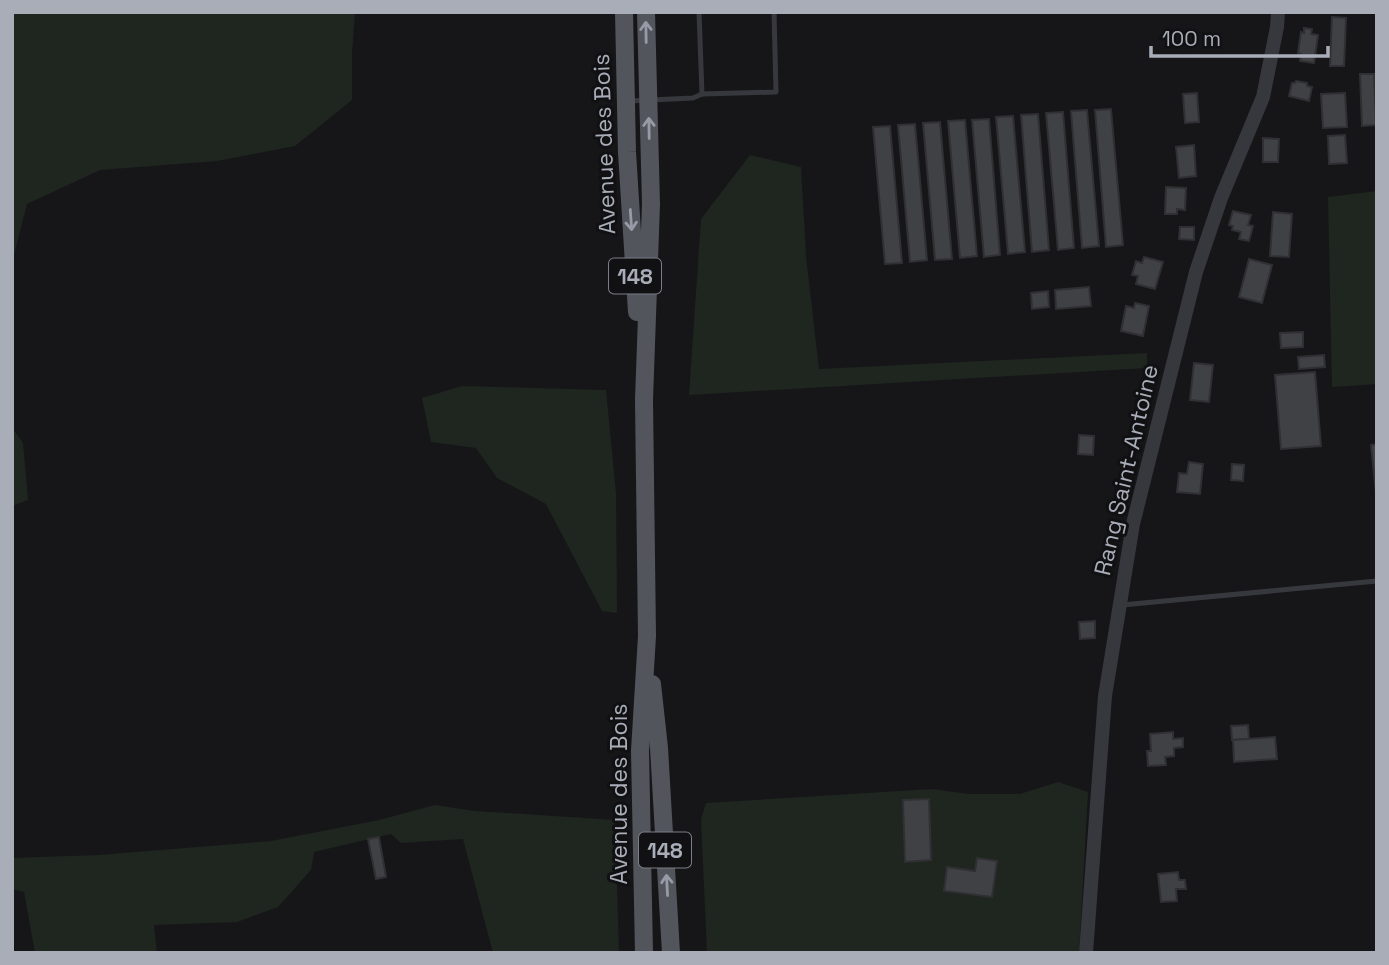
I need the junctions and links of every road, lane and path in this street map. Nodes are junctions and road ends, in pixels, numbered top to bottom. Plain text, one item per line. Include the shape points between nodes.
1 (624, 12) edge
2 (646, 12) edge
3 (699, 12) edge
4 (774, 12) edge
5 (1278, 12) edge
6 (702, 94) junction
7 (648, 100) junction
8 (626, 102) junction
9 (644, 400) junction
10 (1377, 581) edge
11 (1120, 605) junction
12 (647, 636) junction
13 (644, 953) edge
14 (671, 953) edge
15 (1086, 953) edge

1 - 8 main road, Avenue des Bois / 148
7 -> 2 main road, Avenue des Bois / 148
3 - 6 lane
4 - 6 lane via 776,92
5 - 11 street, Rang Saint-Antoine via 1263,97 1196,272 1133,524
6 - 7 lane
7 - 8 lane
9 -> 7 main road, Avenue des Bois / 148 via 651,204
8 -> 9 main road, Avenue des Bois / 148
9 - 12 main road, Avenue des Bois / 148
10 - 11 lane
11 - 15 street, Rang Saint-Antoine via 1105,696
12 - 13 main road, Avenue des Bois / 148 via 640,751
14 -> 12 main road, Avenue des Bois / 148 via 659,748

